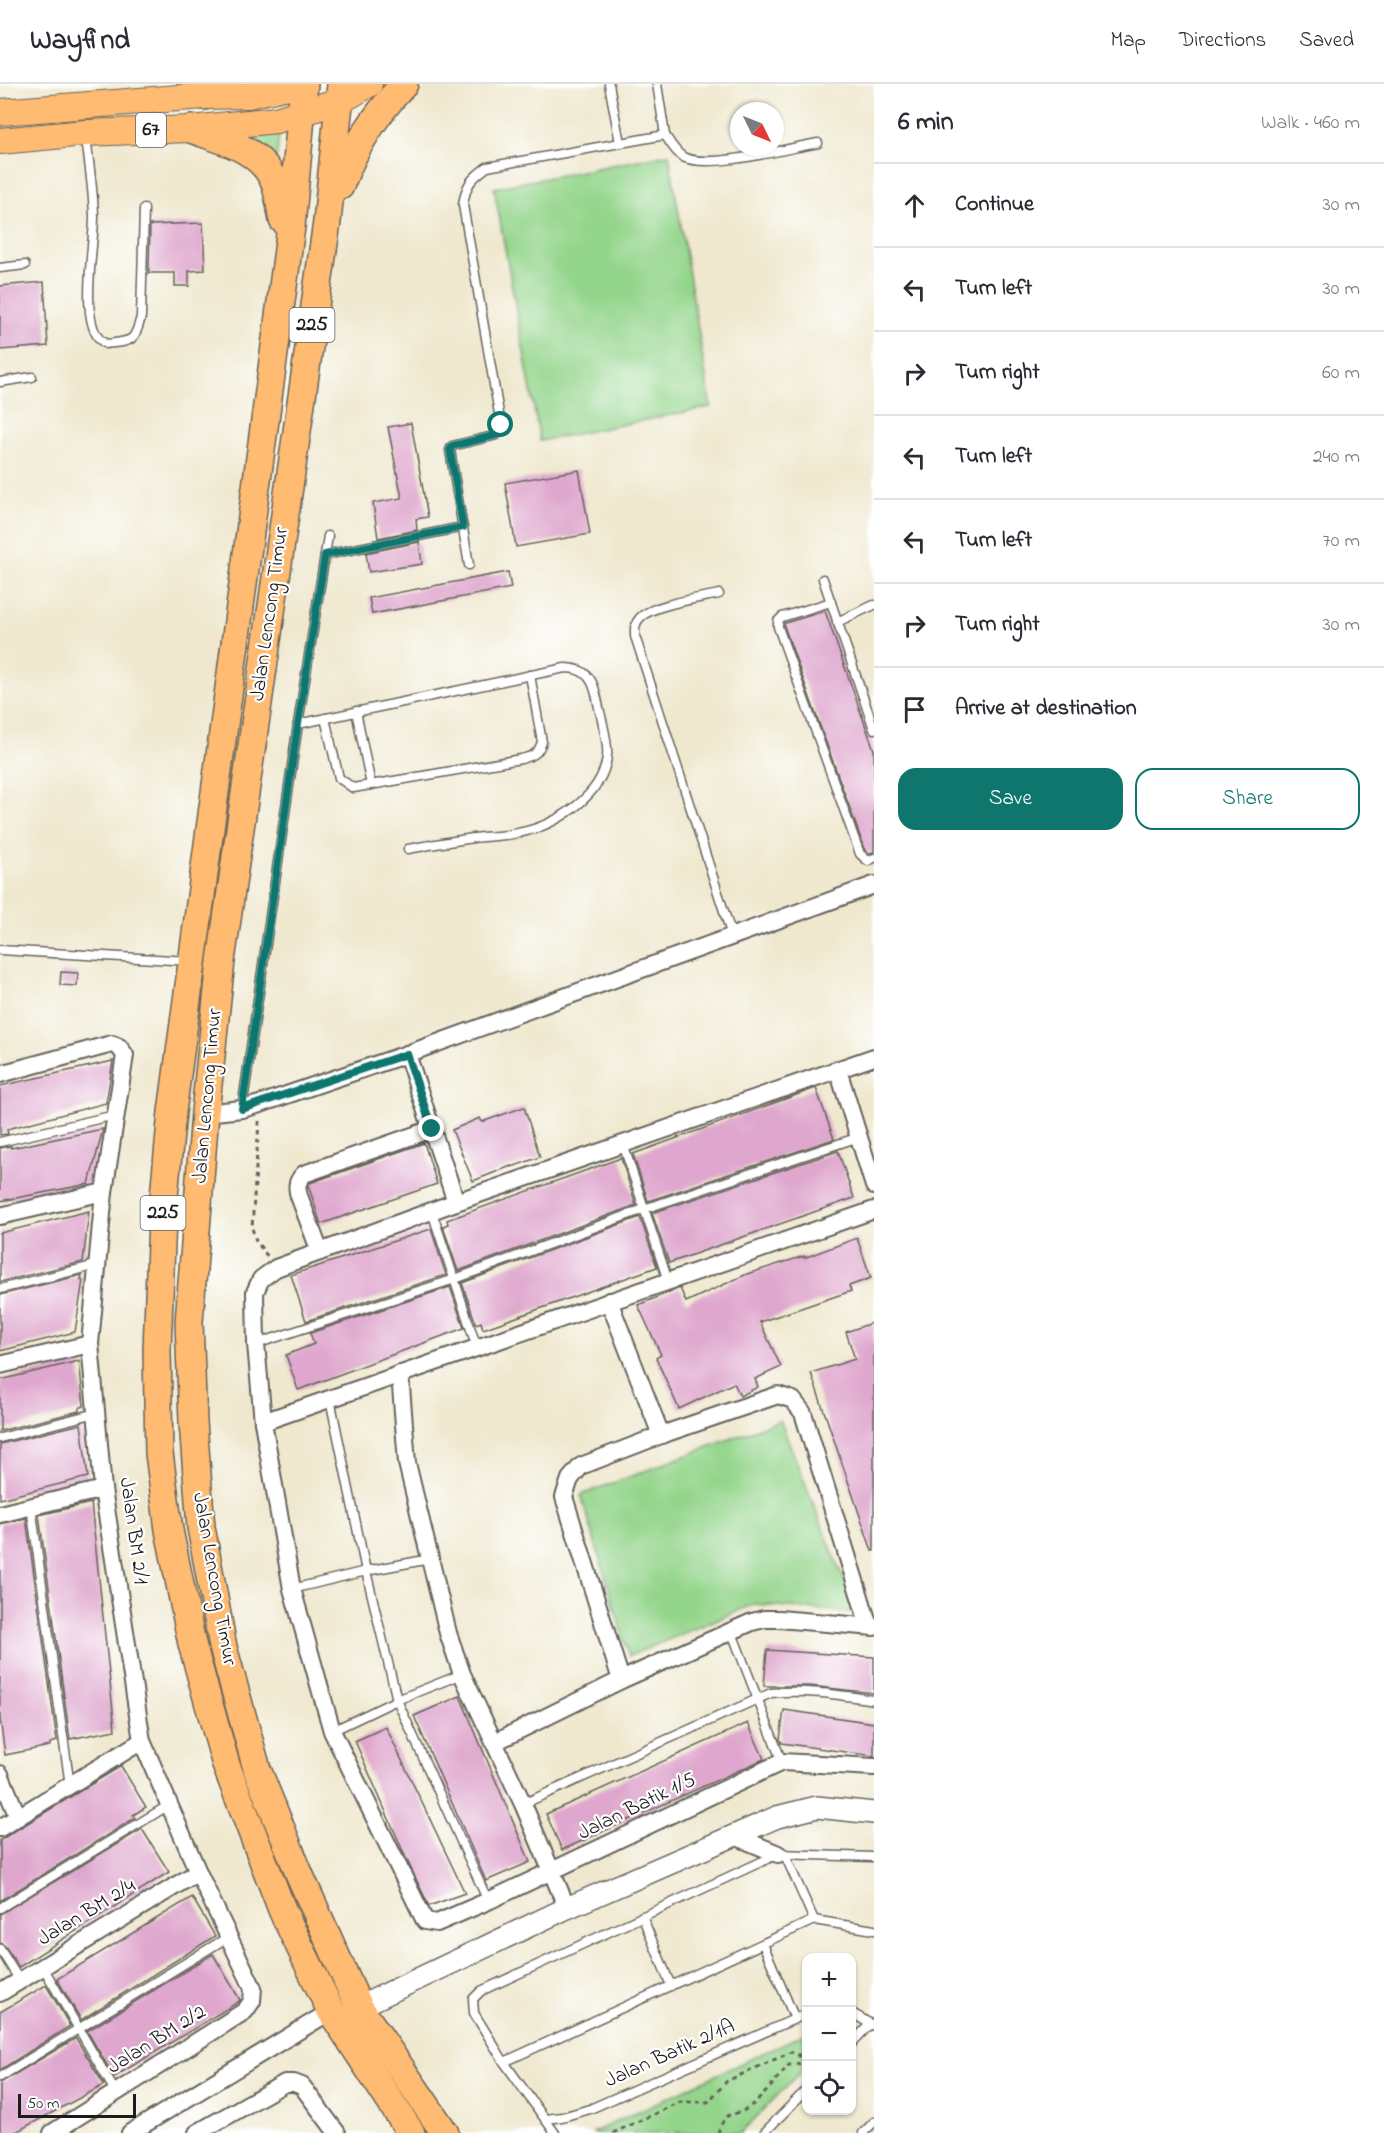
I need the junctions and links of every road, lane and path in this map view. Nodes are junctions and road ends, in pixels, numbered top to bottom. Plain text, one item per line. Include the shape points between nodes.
1 (228, 84) edge
2 (298, 84) edge
3 (304, 84) edge
4 (369, 84) edge
5 (404, 84) edge
6 (609, 84) edge
7 (657, 84) edge
8 (341, 92) edge
9 (204, 96) junction
10 (0, 112) edge
11 (301, 114) junction
12 (190, 129) junction
13 (85, 133) junction
14 (665, 135) junction
15 (0, 141) edge
16 (620, 143) junction
17 (818, 143) dead end
18 (144, 209) dead end
19 (327, 222) junction
20 (288, 248) junction
21 (25, 265) dead end
22 (0, 268) edge
23 (32, 377) dead end
24 (0, 382) edge
25 (463, 527) junction
26 (328, 536) dead end
27 (325, 555) junction
28 (469, 565) dead end
29 (823, 579) dead end
30 (719, 594) dead end
31 (831, 602) junction
32 (874, 605) edge
33 (837, 622) junction
34 (530, 675) junction
35 (356, 711) junction
36 (325, 718) junction
37 (298, 724) junction
38 (874, 729) edge
39 (371, 785) junction
40 (408, 849) dead end
41 (874, 858) edge
42 (874, 885) edge
43 (732, 936) junction
44 (0, 950) edge
45 (194, 961) junction
46 (407, 1054) junction
47 (874, 1057) edge
48 (838, 1070) junction
49 (0, 1074) edge
50 (260, 1104) junction
51 (242, 1109) junction
52 (205, 1113) junction
53 (115, 1115) junction
54 (432, 1129) junction
55 (859, 1137) junction
56 (0, 1142) edge
57 (623, 1144) junction
58 (874, 1186) edge
59 (104, 1192) junction
60 (456, 1202) junction
61 (644, 1209) junction
62 (874, 1210) edge
63 (432, 1212) junction
64 (0, 1216) edge
65 (320, 1252) junction
66 (97, 1265) junction
67 (276, 1268) junction
68 (455, 1279) junction
69 (668, 1281) junction
70 (0, 1289) edge
71 (609, 1301) junction
72 (90, 1344) junction
73 (256, 1344) junction
74 (477, 1348) junction
75 (0, 1365) edge
76 (400, 1374) junction
77 (330, 1399) junction
78 (96, 1413) junction
79 (263, 1422) junction
80 (661, 1435) junction
81 (0, 1438) edge
82 (103, 1489) junction
83 (31, 1506) junction
84 (0, 1514) edge
85 (430, 1559) junction
86 (366, 1571) junction
87 (292, 1589) junction
88 (871, 1626) edge
89 (730, 1630) junction
90 (462, 1674) junction
91 (621, 1680) junction
92 (758, 1698) junction
93 (397, 1700) junction
94 (874, 1700) edge
95 (332, 1731) junction
96 (142, 1741) junction
97 (495, 1742) junction
98 (782, 1762) junction
99 (874, 1767) edge
100 (0, 1774) edge
101 (70, 1786) junction
102 (169, 1804) junction
103 (523, 1804) junction
104 (874, 1813) edge
105 (18, 1817) junction
106 (0, 1828) edge
107 (735, 1836) junction
108 (781, 1854) junction
109 (874, 1857) edge
110 (198, 1872) junction
111 (552, 1873) junction
112 (489, 1902) junction
113 (0, 1908) edge
114 (567, 1908) junction
115 (642, 1916) junction
116 (814, 1920) junction
117 (874, 1930) edge
118 (228, 1937) junction
119 (763, 1944) junction
120 (0, 1949) edge
121 (43, 1967) junction
122 (20, 1981) junction
123 (671, 1986) junction
124 (0, 1993) edge
125 (252, 2001) joint
126 (358, 2007) junction
127 (331, 2012) junction
128 (856, 2015) edge
129 (802, 2016) edge
130 (795, 2019) junction
131 (872, 2025) edge
132 (79, 2029) junction
133 (856, 2039) edge
134 (504, 2062) junction
135 (798, 2064) junction
136 (802, 2068) edge
137 (0, 2077) edge
138 (116, 2093) junction
139 (802, 2095) edge
140 (545, 2119) junction
141 (874, 2122) edge
142 (220, 2127) edge
143 (52, 2133) edge
144 (130, 2133) edge
145 (197, 2133) edge
146 (337, 2133) edge
147 (411, 2133) edge
148 (446, 2133) edge
149 (555, 2133) edge
150 (613, 2133) edge
151 (718, 2133) edge
152 (764, 2133) edge
153 (863, 2133) edge

1 - 9 highway
2 - 9 main road, 67 via 248,94
3 - 11 highway, Jalan Lencong Timur / 225
4 - 8 main road, 67
5 - 19 highway via 356,147
6 - 16 lane
7 - 14 lane
8 - 11 main road, 67
8 - 19 highway, Jalan Lencong Timur / 225
9 - 10 main road, 67
11 - 12 main road, 67
11 - 20 highway, Jalan Lencong Timur / 225
12 - 13 main road, 67
12 - 20 highway via 238,146 263,163 277,189
13 - 15 main road, 67
13 - 18 lane via 94,219 89,294 92,325 97,337 106,344 134,339 141,317
14 - 16 lane
14 - 17 lane via 682,156 696,162
16 - 25 lane via 488,167 465,189 463,205 501,425 497,435 452,446 450,450
19 - 52 highway, Jalan Lencong Timur / 225 via 228,915
20 - 45 highway, Jalan Lencong Timur / 225
21 - 22 lane
23 - 24 lane
25 - 27 lane
25 - 28 lane
26 - 27 lane
27 - 37 lane
29 - 31 lane
30 - 43 lane via 650,610 640,616 635,636
31 - 33 lane
31 - 41 lane via 782,617 778,627 860,854 868,861
32 - 33 lane
33 - 38 lane
34 - 35 lane
34 - 39 lane via 542,742 533,756
34 - 40 lane via 577,668 590,678 608,755 594,788 578,805 554,820 519,833
35 - 36 lane
35 - 39 lane
36 - 37 lane
36 - 39 lane via 339,778 353,788
37 - 51 lane
42 - 43 street
43 - 46 street
44 - 45 lane
45 - 127 highway, Jalan Lencong Timur / 225 via 172,1112 162,1218 157,1350 160,1464 192,1644 225,1765 283,1912
46 - 50 street
46 - 54 street
47 - 48 street
48 - 55 street
48 - 57 street
49 - 53 street, Jalan BM 2/1 via 112,1044 120,1047 124,1055
50 - 51 street
50 - 67 path via 252,1228 256,1241
51 - 52 street
52 - 126 highway, Jalan Lencong Timur / 225 via 189,1322 201,1527 223,1647 257,1769
53 - 56 lane
53 - 59 street, Jalan BM 2/1
54 - 60 street
54 - 65 street via 304,1174 298,1180 299,1196
55 - 58 street
55 - 61 lane
57 - 60 street
57 - 61 lane
59 - 64 street
59 - 66 street, Jalan BM 2/1
60 - 63 street
61 - 68 lane
61 - 69 lane
62 - 69 street
63 - 65 street
63 - 68 lane
65 - 67 street
66 - 70 lane
66 - 72 street, Jalan BM 2/1
67 - 73 street via 261,1279 255,1292
68 - 73 lane
68 - 74 lane
69 - 71 street
71 - 74 street
71 - 80 street
72 - 75 street
72 - 78 street, Jalan BM 2/1
73 - 79 street
74 - 76 street
76 - 77 street
76 - 85 street via 407,1463
77 - 79 street
77 - 86 lane
78 - 81 lane
78 - 82 street, Jalan BM 2/1
79 - 87 street
80 - 88 street via 778,1395 793,1401 803,1413
80 - 91 street via 581,1466 570,1479 564,1497
82 - 83 street
82 - 96 street, Jalan BM 2/1
83 - 84 street
83 - 101 lane
85 - 86 lane
85 - 90 street
86 - 87 lane
86 - 93 lane
87 - 95 street
88 - 89 street via 764,1619
89 - 91 street
89 - 92 lane
90 - 93 lane
90 - 97 street
91 - 97 street
92 - 94 lane via 790,1691
92 - 98 lane
92 - 103 lane
93 - 95 lane
93 - 112 lane
95 - 112 street, Jalan Batik 1/5 via 425,1921 437,1923
96 - 101 street
96 - 102 street, Jalan BM 2/1
97 - 103 street
98 - 99 street, Jalan Batik 1/5
98 - 111 street, Jalan Batik 1/5
100 - 105 street
101 - 105 street
102 - 110 street, Jalan BM 2/1
102 - 113 lane
103 - 111 street
104 - 107 street via 817,1807 777,1817
105 - 106 street
107 - 108 street
107 - 114 street
108 - 109 lane
108 - 115 lane
108 - 116 lane
110 - 118 street, Jalan BM 2/1
110 - 121 street, Jalan BM 2/4
111 - 112 street, Jalan Batik 1/5
111 - 114 street
114 - 126 street
115 - 123 lane
115 - 134 lane via 481,1991 473,1999 474,2013
116 - 117 lane
116 - 119 lane
118 - 125 street, Jalan BM 2/1 via 252,1988
118 - 132 lane
119 - 123 lane
119 - 130 lane
120 - 122 lane
121 - 122 street, Jalan BM 2/4
121 - 132 lane
122 - 124 street, Jalan BM 2/4
123 - 134 lane
125 - 138 street, Jalan BM 2/2 via 245,2011
126 - 148 highway, Jalan Lencong Timur / 225
127 - 144 street
127 - 147 highway, Jalan Lencong Timur / 225
128 - 131 lane
129 - 130 lane, Jalan Batik 2/1A
130 - 140 lane, Jalan Batik 2/1A via 590,2109
131 - 133 lane
132 - 137 lane
132 - 138 lane
134 - 140 lane
135 - 136 path
135 - 150 path via 799,2055 791,2052 727,2081 708,2102 680,2102
135 - 151 path via 789,2065 748,2108 728,2114
138 - 143 street, Jalan BM 2/2
139 - 152 lane
140 - 149 lane
141 - 153 lane
142 - 145 street
142 - 146 street via 285,2083 294,2083 302,2086

